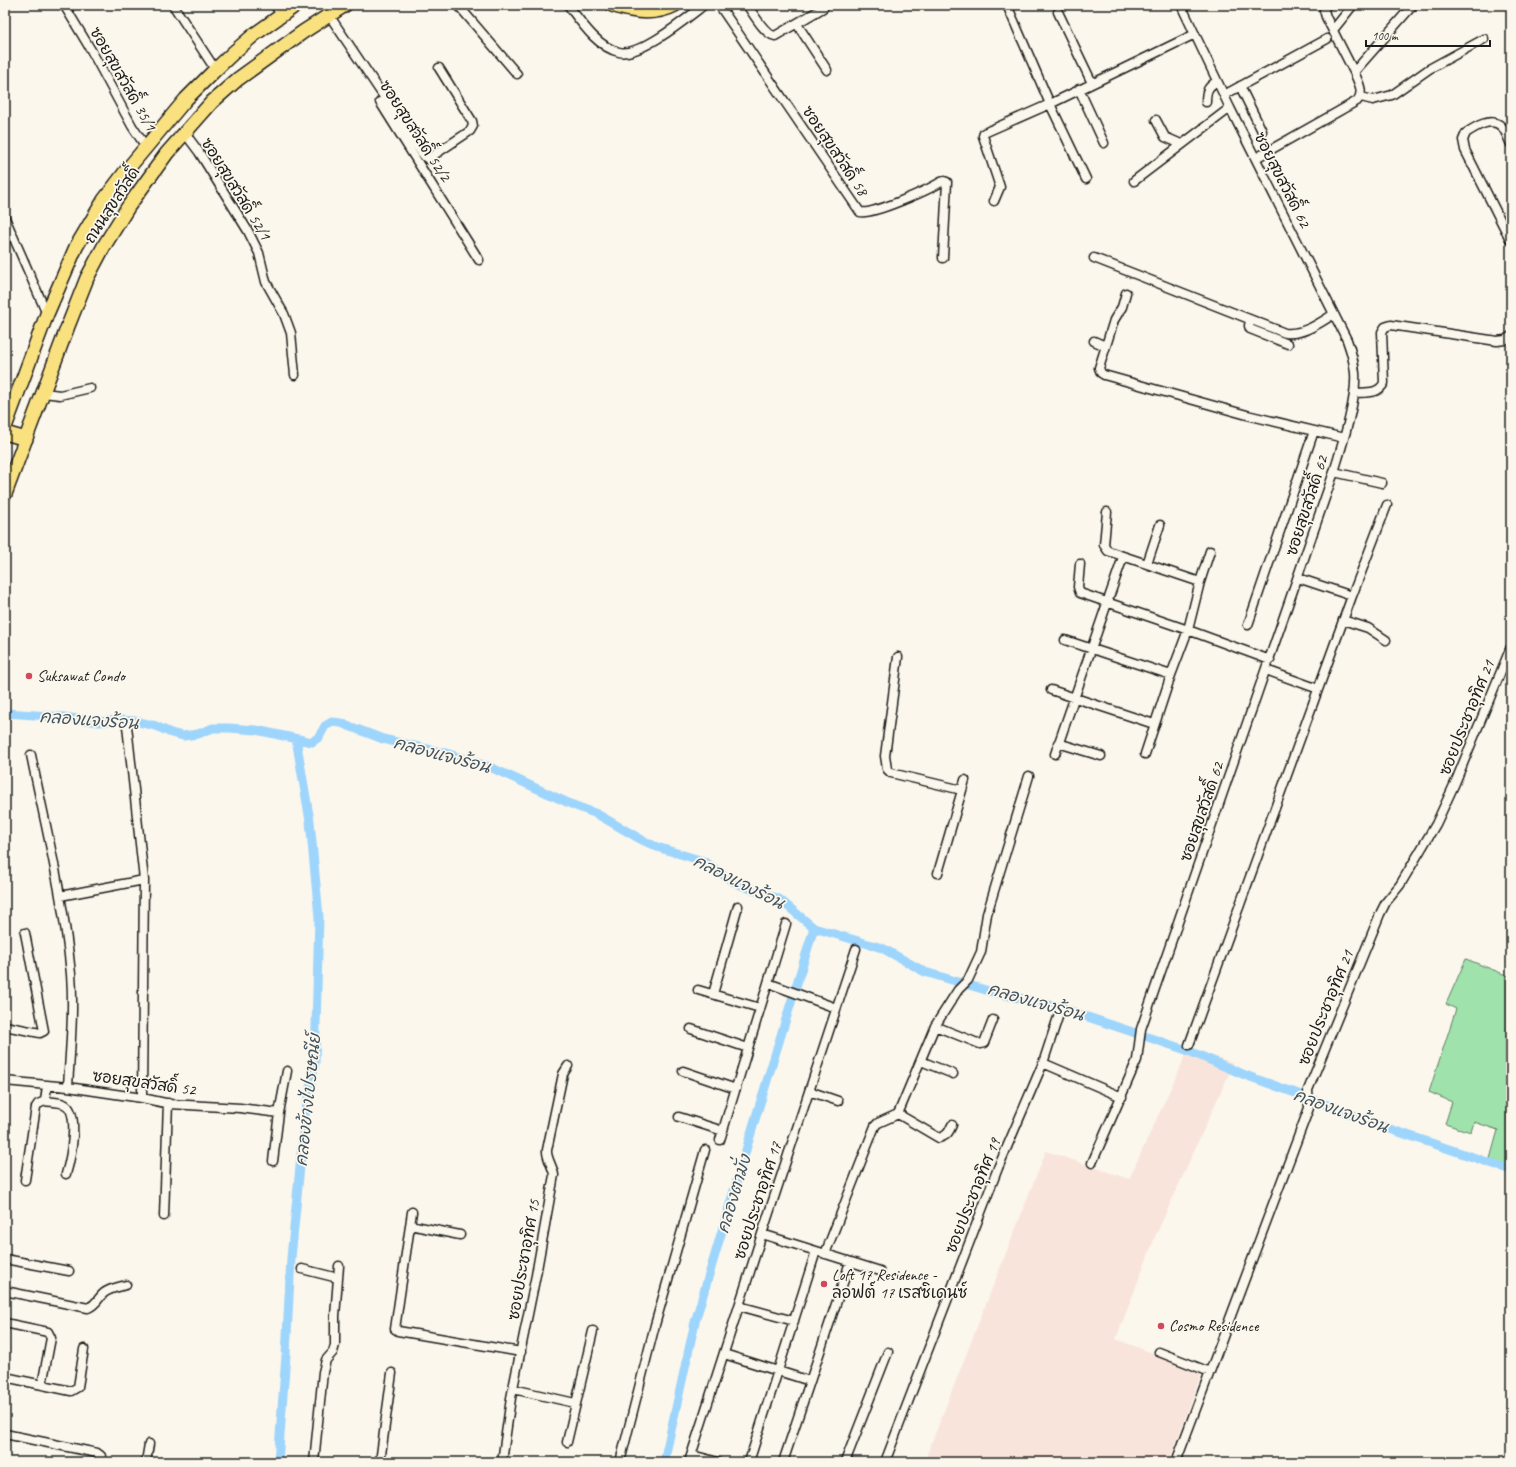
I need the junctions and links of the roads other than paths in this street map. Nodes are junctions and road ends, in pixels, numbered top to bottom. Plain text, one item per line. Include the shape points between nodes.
1 (64, 5) edge
2 (173, 5) edge
3 (296, 5) edge
4 (345, 5) edge
5 (458, 5) edge
6 (568, 5) edge
7 (612, 5) edge
8 (675, 5) edge
9 (704, 5) edge
10 (719, 5) edge
11 (747, 5) edge
12 (1007, 5) edge
13 (1181, 5) edge
14 (1326, 5) edge
15 (1353, 5) edge
16 (1413, 5) edge
17 (823, 8) dead end
18 (278, 10) edge
19 (1058, 12) dead end
20 (327, 17) junction
21 (797, 24) junction
22 (1332, 30) junction
23 (1195, 34) junction
24 (1327, 39) dead end
25 (1484, 39) dead end
26 (439, 68) dead end
27 (215, 69) junction
28 (826, 70) dead end
29 (1354, 72) junction
30 (517, 74) dead end
31 (1217, 81) junction
32 (1092, 84) junction
33 (1240, 86) junction
34 (1079, 90) junction
35 (1224, 95) junction
36 (1361, 97) junction
37 (1206, 102) dead end
38 (1050, 104) junction
39 (1230, 108) junction
40 (1156, 120) dead end
41 (1262, 131) dead end
42 (184, 132) junction
43 (1104, 144) dead end
44 (1181, 144) junction
45 (1511, 144) edge
46 (146, 147) junction
47 (1256, 158) junction
48 (1086, 179) dead end
49 (1134, 181) dead end
50 (994, 201) dead end
51 (5, 218) edge
52 (1511, 241) edge
53 (943, 258) dead end
54 (1094, 258) dead end
55 (480, 260) dead end
56 (1126, 293) dead end
57 (47, 314) junction
58 (1334, 314) junction
59 (1250, 320) junction
60 (1511, 336) edge
61 (1094, 342) dead end
62 (1288, 344) dead end
63 (1106, 349) junction
64 (295, 376) dead end
65 (90, 388) dead end
66 (44, 393) junction
67 (1354, 393) junction
68 (5, 427) edge
69 (1314, 431) junction
70 (5, 433) edge
71 (1344, 438) junction
72 (26, 440) junction
73 (1334, 472) junction
74 (1382, 482) dead end
75 (5, 494) edge
76 (1387, 505) dead end
77 (1107, 512) dead end
78 (1160, 525) dead end
79 (1210, 551) dead end
80 (1123, 556) junction
81 (1080, 564) dead end
82 (1147, 564) junction
83 (1298, 578) junction
84 (1200, 582) junction
85 (1352, 596) junction
86 (1107, 602) junction
87 (1343, 620) junction
88 (1248, 625) dead end
89 (1188, 630) junction
90 (1064, 640) dead end
91 (1386, 640) dead end
92 (1511, 647) edge
93 (1091, 649) junction
94 (898, 657) dead end
95 (1270, 660) junction
96 (1266, 670) junction
97 (1171, 675) junction
98 (1313, 687) dead end
99 (1051, 690) dead end
100 (1074, 697) junction
101 (1154, 724) junction
102 (127, 726) dead end
103 (1058, 743) junction
104 (1055, 754) dead end
105 (1145, 754) dead end
106 (31, 755) dead end
107 (1101, 756) dead end
108 (1028, 776) dead end
109 (965, 780) dead end
110 (962, 790) junction
111 (938, 873) dead end
112 (144, 880) junction
113 (60, 896) junction
114 (738, 906) dead end
115 (786, 924) dead end
116 (25, 933) dead end
117 (856, 948) dead end
118 (768, 983) junction
119 (698, 990) dead end
120 (713, 994) junction
121 (760, 1008) junction
122 (836, 1008) junction
123 (1061, 1008) dead end
124 (993, 1020) dead end
125 (5, 1026) edge
126 (935, 1026) junction
127 (691, 1029) dead end
128 (1189, 1045) dead end
129 (748, 1048) junction
130 (920, 1061) junction
131 (1043, 1063) junction
132 (568, 1066) dead end
133 (287, 1071) dead end
134 (683, 1072) dead end
135 (953, 1074) dead end
136 (5, 1081) edge
137 (47, 1086) junction
138 (68, 1087) junction
139 (736, 1089) junction
140 (809, 1091) junction
141 (1122, 1097) junction
142 (142, 1098) junction
143 (838, 1101) dead end
144 (45, 1102) junction
145 (168, 1104) junction
146 (279, 1113) junction
147 (898, 1114) junction
148 (678, 1117) dead end
149 (952, 1125) dead end
150 (723, 1130) junction
151 (720, 1140) dead end
152 (705, 1150) dead end
153 (273, 1161) dead end
154 (1092, 1163) dead end
155 (66, 1174) dead end
156 (25, 1180) dead end
157 (412, 1212) dead end
158 (164, 1216) dead end
159 (410, 1224) junction
160 (762, 1234) junction
161 (460, 1235) dead end
162 (816, 1251) junction
163 (825, 1254) junction
164 (5, 1259) edge
165 (850, 1262) junction
166 (339, 1266) dead end
167 (302, 1269) dead end
168 (69, 1271) dead end
169 (880, 1272) dead end
170 (338, 1278) junction
171 (126, 1285) dead end
172 (5, 1291) edge
173 (739, 1306) junction
174 (794, 1321) junction
175 (5, 1323) edge
176 (593, 1331) dead end
177 (84, 1349) dead end
178 (521, 1352) junction
179 (888, 1352) dead end
180 (1159, 1352) dead end
181 (724, 1354) junction
182 (778, 1371) junction
183 (1210, 1372) junction
184 (392, 1373) dead end
185 (5, 1377) edge
186 (810, 1381) junction
187 (42, 1385) junction
188 (513, 1390) junction
189 (575, 1403) junction
190 (5, 1434) edge
191 (567, 1442) dead end
192 (149, 1444) dead end
193 (691, 1458) edge
194 (101, 1462) edge
195 (146, 1462) edge
196 (314, 1462) edge
197 (380, 1462) edge
198 (502, 1462) edge
199 (620, 1462) edge
200 (718, 1462) edge
201 (748, 1462) edge
202 (782, 1462) edge
203 (845, 1462) edge
204 (885, 1462) edge
205 (1176, 1462) edge

1 - 46 street, ซอยสุขสวัสดิ์ 35/1
2 - 27 street
3 - 18 main road, ถนนสุขสวัสดิ์
4 - 20 main road, ถนนสุขสวัสดิ์
5 - 30 street
6 - 9 street via 599,41 613,50 626,53 661,36
7 - 8 main road via 637,11 656,11
10 - 53 street, ซอยสุขสวัสดิ์ 58 via 860,212 868,212 905,199 941,182 947,182
11 - 21 street via 766,32 772,36
12 - 38 street
13 - 23 street, ซอยสุขสวัสดิ์ 62
14 - 22 street via 1324,10
15 - 22 street
16 - 29 street
17 - 21 street
18 - 27 main road, ถนนสุขสวัสดิ์
19 - 32 street
20 - 26 street via 424,157 428,159 470,131 473,126
20 - 42 main road, ถนนสุขสวัสดิ์ via 238,79
20 - 55 street, ซอยสุขสวัสดิ์ 52/2
21 - 28 street
22 - 29 street
23 - 31 street, ซอยสุขสวัสดิ์ 62
23 - 32 street
24 - 33 street
25 - 36 street via 1429,69 1392,94 1373,100
27 - 46 main road, ถนนสุขสวัสดิ์
29 - 36 street via 1362,92
31 - 35 street, ซอยสุขสวัสดิ์ 62
31 - 37 street via 1208,87
32 - 34 street
33 - 35 street
33 - 41 street
34 - 38 street
34 - 43 street
35 - 39 street, ซอยสุขสวัสดิ์ 62
36 - 47 street
38 - 48 street
38 - 50 street via 984,133 1000,187
39 - 44 street
39 - 47 street, ซอยสุขสวัสดิ์ 62
40 - 44 street via 1165,137
42 - 64 street, ซอยสุขสวัสดิ์ 52/1 via 203,158 259,253 266,282 284,314 291,333
42 - 66 main road, ถนนสุขสวัสดิ์ via 133,201 104,246 73,312
44 - 49 street
45 - 52 street via 1502,127 1496,122 1489,122 1466,133 1463,140 1465,150
46 - 57 main road, ถนนสุขสวัสดิ์ via 104,200 76,247
47 - 58 street, ซอยสุขสวัสดิ์ 62
51 - 57 street
54 - 59 street
56 - 63 street via 1122,307 1114,320
57 - 68 main road, ถนนสุขสวัสดิ์
58 - 59 street via 1302,333 1293,334
58 - 67 street, ซอยสุขสวัสดิ์ 62 via 1352,354 1355,373
59 - 62 street via 1250,329
60 - 67 street via 1497,341 1391,325 1385,327 1382,332 1384,383 1381,389 1374,392
61 - 63 street
63 - 69 street via 1099,368 1104,375
65 - 66 street via 60,394
66 - 72 main road, ถนนสุขสวัสดิ์
67 - 71 street, ซอยสุขสวัสดิ์ 62
69 - 71 street
69 - 88 street
70 - 72 main road
71 - 73 street, ซอยสุขสวัสดิ์ 62
72 - 75 main road, ถนนสุขสวัสดิ์
73 - 74 street
73 - 83 street, ซอยสุขสวัสดิ์ 62
76 - 85 street
77 - 80 street via 1105,549
78 - 82 street
79 - 84 street
80 - 82 street
80 - 86 street
81 - 86 street via 1080,593
82 - 84 street
83 - 85 street
83 - 95 street, ซอยสุขสวัสดิ์ 62
84 - 89 street
85 - 87 street
86 - 89 street
86 - 93 street
87 - 91 street via 1368,628
87 - 128 street
89 - 95 street
89 - 97 street
90 - 93 street
92 - 183 street, ซอยประชาอุทิศ 21 via 1436,824 1380,914 1308,1090 1309,1108
93 - 97 street
93 - 100 street
94 - 110 street via 885,756 887,769 891,773
95 - 96 street, ซอยสุขสวัสดิ์ 62
96 - 98 street
96 - 141 street, ซอยสุขสวัสดิ์ 62 via 1141,1030 1137,1060
97 - 101 street
99 - 100 street
100 - 101 street
100 - 103 street
101 - 105 street
102 - 112 street
103 - 104 street
103 - 107 street
106 - 113 street
108 - 126 street via 987,914 981,952 968,980 958,990
109 - 110 street
110 - 111 street
112 - 113 street
112 - 142 street
113 - 138 street via 72,989
114 - 120 street
115 - 118 street
116 - 125 street via 44,1031 40,1033
117 - 122 street, ซอยประชาอุทิศ 17
118 - 121 street
118 - 122 street
119 - 120 street
120 - 121 street
121 - 129 street
122 - 140 street, ซอยประชาอุทิศ 17
123 - 131 street, ซอยประชาอุทิศ 19
124 - 126 street via 984,1043 980,1044
126 - 130 street
127 - 129 street
129 - 139 street
130 - 135 street
130 - 147 street
131 - 141 street
131 - 204 street, ซอยประชาอุทิศ 19 via 998,1168
132 - 178 street, ซอยประชาอุทิศ 15 via 563,1074 546,1154 554,1175
133 - 146 street
134 - 139 street
136 - 137 street, ซอยสุขสวัสดิ์ 52
137 - 138 street, ซอยสุขสวัสดิ์ 52
137 - 144 street
138 - 142 street, ซอยสุขสวัสดิ์ 52
139 - 150 street
140 - 143 street
140 - 160 street, ซอยประชาอุทิศ 17
141 - 154 street, ซอยสุขสวัสดิ์ 62
142 - 145 street, ซอยสุขสวัสดิ์ 52
144 - 155 street via 64,1104 71,1110 74,1135
144 - 156 street via 36,1107
145 - 146 street, ซอยสุขสวัสดิ์ 52
145 - 158 street
146 - 153 street
147 - 149 street via 939,1138 949,1132
147 - 163 street via 876,1126
148 - 150 street
150 - 151 street
152 - 199 street via 655,1324
157 - 159 street
159 - 161 street
159 - 178 street via 395,1329
160 - 162 street
160 - 173 street, ซอยประชาอุทิศ 17
162 - 163 street
162 - 174 street
163 - 165 street
164 - 168 street
165 - 169 street
165 - 186 street
166 - 170 street
167 - 170 street
170 - 196 street via 335,1345 326,1360 323,1372
171 - 172 street via 106,1292 94,1306 88,1308
173 - 174 street
173 - 181 street, ซอยประชาอุทิศ 17
174 - 182 street
175 - 187 street via 50,1334
176 - 189 street
177 - 187 street via 78,1387 71,1391
178 - 188 street, ซอยประชาอุทิศ 15
179 - 203 street
180 - 183 street
181 - 182 street
181 - 193 street, ซอยประชาอุทิศ 17
182 - 186 street
182 - 201 street
183 - 205 street, ซอยประชาอุทิศ 21
184 - 197 street
185 - 187 street
186 - 202 street
188 - 189 street
188 - 198 street, ซอยประชาอุทิศ 15
189 - 191 street
190 - 194 street via 97,1453 101,1456
192 - 195 street
193 - 200 street

